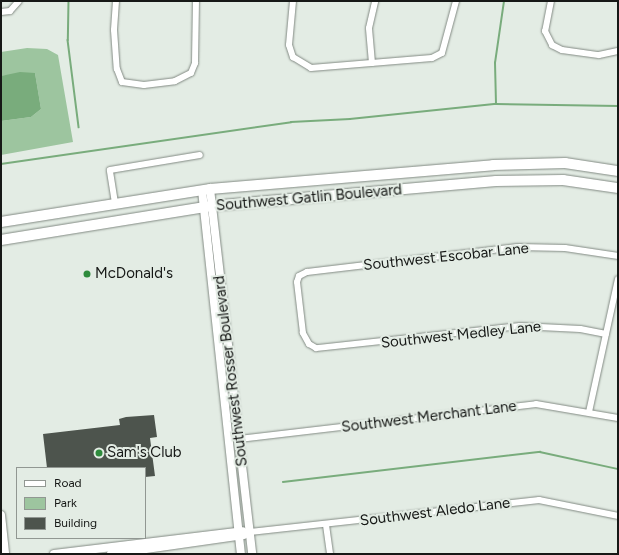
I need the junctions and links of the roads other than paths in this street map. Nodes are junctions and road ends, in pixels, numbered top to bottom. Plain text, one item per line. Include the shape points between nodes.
1 (116, 1) edge
2 (196, 1) edge
3 (293, 1) edge
4 (375, 1) edge
5 (456, 1) edge
6 (551, 1) edge
7 (18, 3) edge
8 (1, 12) edge
9 (618, 51) edge
10 (372, 63) junction
11 (200, 155) dead end
12 (618, 171) edge
13 (618, 188) edge
14 (206, 189) junction
15 (115, 204) junction
16 (207, 207) junction
17 (1, 222) edge
18 (1, 240) edge
19 (618, 256) edge
20 (618, 279) edge
21 (606, 334) junction
22 (316, 348) joint
23 (589, 412) junction
24 (618, 418) edge
25 (239, 440) junction
26 (1, 515) edge
27 (618, 516) edge
28 (326, 525) junction
29 (250, 532) junction
30 (239, 533) junction
31 (5, 554) edge
32 (54, 554) edge
33 (111, 554) edge
34 (242, 554) edge
35 (252, 554) edge
36 (330, 554) edge

1 - 2 street via 114,30 117,69 122,82 144,85 175,81 191,73 195,63
3 - 10 street via 289,45 293,56 311,68
4 - 10 street via 369,28
5 - 10 street via 442,53 432,58
6 - 9 street via 545,31 552,45 562,50 599,55
7 - 8 street
11 - 15 street via 110,170
12 - 14 main road, Southwest Gatlin Boulevard via 535,162
13 - 16 main road, Southwest Gatlin Boulevard via 563,180 525,180
14 - 15 main road, Southwest Gatlin Boulevard
14 - 16 street, Southwest Rosser Boulevard
15 - 17 main road, Southwest Gatlin Boulevard
16 - 18 main road, Southwest Gatlin Boulevard
16 - 25 street, Southwest Rosser Boulevard
16 - 30 street, Southwest Rosser Boulevard
19 - 22 street, Southwest Escobar Lane via 565,248 518,248 306,272 299,276 297,282 303,333 309,344
20 - 21 street
21 - 22 street, Southwest Medley Lane via 580,329 520,326
21 - 23 street
23 - 24 street, Southwest Merchant Lane
23 - 25 street, Southwest Merchant Lane via 547,404 523,405
25 - 29 street, Southwest Rosser Boulevard
26 - 31 street
27 - 28 street, Southwest Aledo Lane via 538,500
28 - 29 street, Southwest Aledo Lane
28 - 36 street
29 - 30 street, Southwest Aledo Lane
29 - 35 street, Southwest Rosser Boulevard
30 - 32 street, Southwest Aledo Lane
30 - 33 street, Southwest Aledo Lane
30 - 34 street, Southwest Rosser Boulevard

